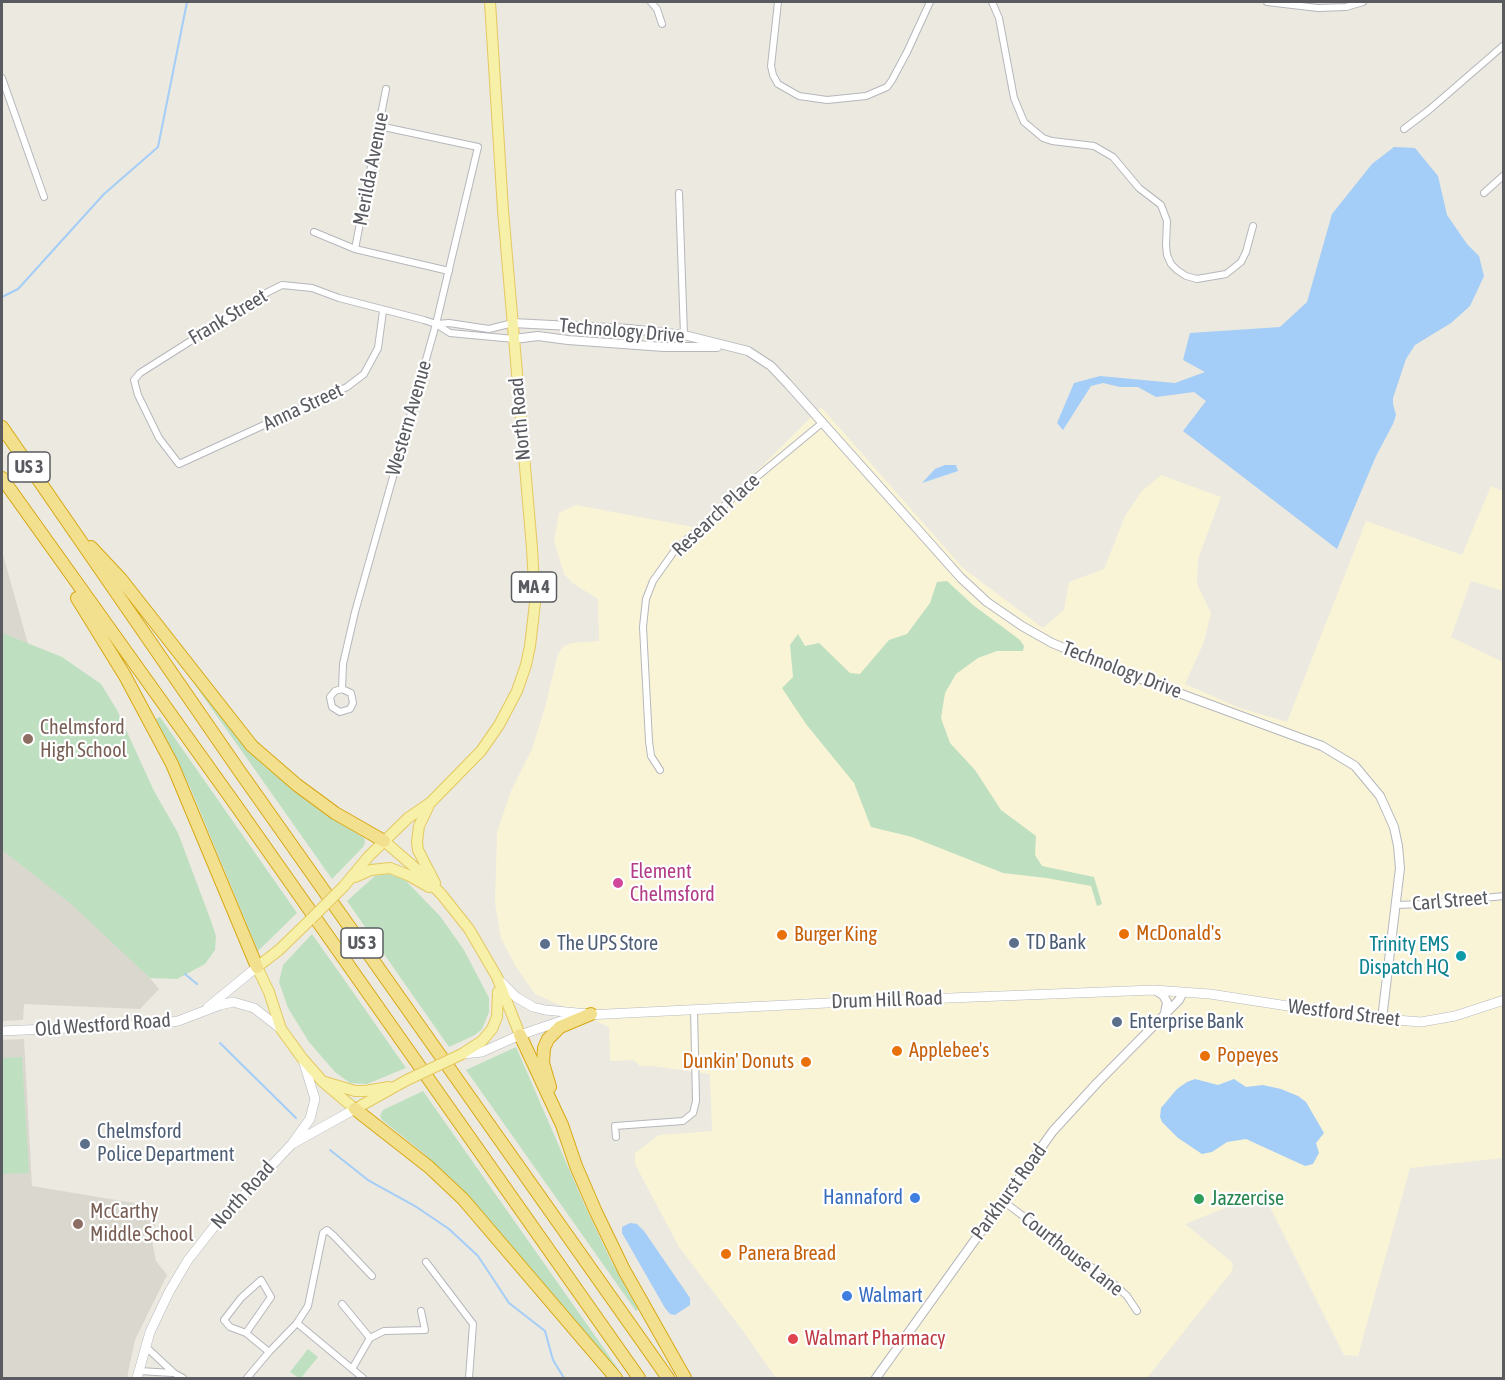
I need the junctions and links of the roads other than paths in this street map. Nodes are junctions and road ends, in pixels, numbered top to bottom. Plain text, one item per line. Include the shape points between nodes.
1 (490, 2) edge
2 (651, 2) edge
3 (778, 2) edge
4 (930, 2) edge
5 (992, 2) edge
6 (1267, 2) edge
7 (1363, 2) edge
8 (662, 24) dead end
9 (1503, 45) edge
10 (2, 78) edge
11 (386, 89) dead end
12 (379, 126) junction
13 (1404, 129) dead end
14 (1503, 175) edge
15 (679, 193) dead end
16 (1484, 193) dead end
17 (44, 197) dead end
18 (1253, 226) dead end
19 (314, 232) dead end
20 (355, 249) junction
21 (449, 271) junction
22 (383, 311) junction
23 (513, 323) junction
24 (436, 324) junction
25 (684, 335) junction
26 (514, 339) junction
27 (729, 347) junction
28 (822, 423) junction
29 (2, 427) edge
30 (179, 464) joint
31 (2, 478) edge
32 (56, 508) junction
33 (39, 532) junction
34 (342, 689) dead end
35 (660, 770) dead end
36 (430, 803) junction
37 (384, 842) junction
38 (347, 883) junction
39 (442, 895) junction
40 (1503, 896) edge
41 (1396, 904) junction
42 (257, 967) junction
43 (497, 977) junction
44 (1155, 990) junction
45 (1183, 992) junction
46 (1503, 1000) edge
47 (694, 1009) junction
48 (203, 1011) junction
49 (591, 1014) junction
50 (1382, 1019) junction
51 (1160, 1020) junction
52 (281, 1029) junction
53 (2, 1031) edge
54 (520, 1035) junction
55 (462, 1054) junction
56 (302, 1058) junction
57 (323, 1082) junction
58 (395, 1086) junction
59 (355, 1109) junction
60 (555, 1109) junction
61 (616, 1137) dead end
62 (292, 1144) junction
63 (1003, 1201) junction
64 (426, 1262) dead end
65 (372, 1276) dead end
66 (342, 1304) dead end
67 (421, 1311) dead end
68 (1137, 1311) dead end
69 (297, 1323) junction
70 (246, 1333) junction
71 (370, 1338) junction
72 (146, 1347) junction
73 (269, 1352) junction
74 (352, 1369) junction
75 (174, 1373) junction
76 (138, 1375) edge
77 (183, 1378) edge
78 (247, 1378) edge
79 (363, 1378) edge
80 (469, 1378) edge
81 (616, 1378) edge
82 (639, 1378) edge
83 (668, 1378) edge
84 (685, 1378) edge
85 (876, 1378) edge

1 - 23 main road, North Road / MA 4
2 - 8 street
3 - 4 street via 773,75 778,84 799,96 827,100 866,96 887,87
5 - 18 street via 999,18 1014,98 1024,122 1043,138 1094,146 1113,157 1139,188 1161,205 1167,221 1167,255 1177,270 1197,279 1226,274 1241,262
6 - 7 street via 1318,8
9 - 13 street
10 - 17 street
11 - 12 street, Merilda Avenue
12 - 20 street, Merilda Avenue
12 - 21 street, Western Avenue via 478,147
14 - 16 street
15 - 25 street
19 - 20 street
20 - 21 street
21 - 24 street, Western Avenue
22 - 24 street, Frank Street
22 - 30 street, Anna Street via 378,348 364,374 347,387
22 - 30 street, Frank Street via 312,288 282,285 160,358 134,380 159,438
23 - 24 street, Frank Street via 489,329
23 - 25 street, Technology Drive via 629,328
23 - 26 main road, North Road / MA 4
24 - 26 street, Frank Street via 450,333
24 - 34 street, Western Avenue via 355,612 343,664
25 - 27 street, Technology Drive
26 - 27 street, Technology Drive via 538,336 664,347
26 - 36 main road, North Road / MA 4 via 533,559 535,603 530,645 517,691 500,725 475,758
27 - 28 street, Technology Drive via 747,351 771,366
28 - 35 street, Research Place via 675,550 653,581 646,599 643,627 649,741 651,756
28 - 41 street, Technology Drive via 961,578 1022,626 1112,668 1322,746 1355,766 1380,796 1394,827 1400,868
29 - 32 highway, US 3
31 - 33 highway, US 3
32 - 37 highway via 121,579 252,746 335,813
32 - 83 highway, US 3
33 - 42 highway via 172,764
33 - 82 highway, US 3
36 - 37 main road, North Road / MA 4
36 - 39 main road, North Road / MA 4 via 419,826 418,850
37 - 38 main road, MA 4
37 - 39 main road
38 - 39 main road via 371,870 390,868
38 - 42 main road, MA 4, bridge
39 - 43 main road, MA 4 via 469,929
40 - 41 street, Carl Street
41 - 50 street, Technology Drive
42 - 48 main road, Old Westford Road
42 - 52 main road, MA 4
43 - 49 main road, Drum Hill Road via 516,997 533,1007
43 - 54 main road
43 - 55 main road, MA 4 via 499,1005 495,1023 482,1041
44 - 45 main road, Drum Hill Road
44 - 47 main road, Drum Hill Road
44 - 51 street via 1168,1004
45 - 50 main road, Westford Street
45 - 51 street, Parkhurst Road
46 - 50 main road, Westford Street via 1455,1016 1421,1022
47 - 49 main road, Drum Hill Road
47 - 61 street via 693,1113 683,1121 615,1126
48 - 52 main road, Old Westford Road via 241,1003
48 - 53 main road, Old Westford Road via 159,1024
49 - 54 main road, Drum Hill Road
49 - 60 highway via 560,1027 544,1048 543,1063
51 - 63 street, Parkhurst Road via 1066,1116
52 - 56 main road, MA 4
54 - 55 main road, Drum Hill Road via 482,1052
54 - 60 highway
55 - 58 main road, MA 4, bridge
56 - 57 main road
56 - 62 main road, North Road / MA 4 via 315,1099 314,1109
57 - 58 main road via 365,1091
57 - 59 main road
58 - 59 main road, MA 4
59 - 62 main road, North Road / MA 4
59 - 81 highway via 463,1199
60 - 84 highway via 576,1166 624,1270
62 - 72 main road, North Road / MA 4 via 217,1223 188,1260 169,1292
63 - 68 street, Courthouse Lane via 1114,1284
63 - 85 street, Parkhurst Road
64 - 80 street via 473,1324
65 - 69 street via 327,1230 323,1233 308,1306
66 - 71 street
67 - 71 street via 425,1330 384,1332
69 - 73 street
69 - 74 street
70 - 70 street via 271,1297 261,1280 224,1320 230,1328
70 - 73 street
71 - 74 street
72 - 75 street
72 - 76 main road, North Road / MA 4
73 - 78 street
74 - 79 street
75 - 76 street
75 - 77 street

